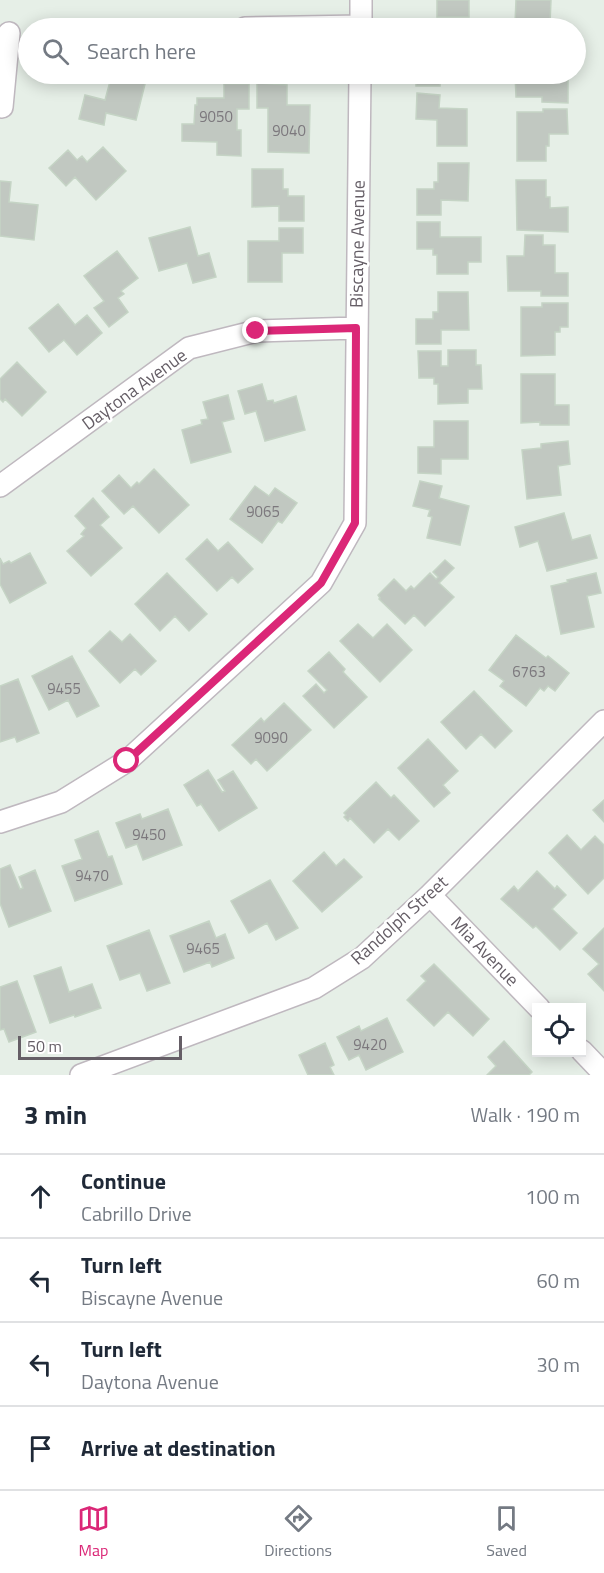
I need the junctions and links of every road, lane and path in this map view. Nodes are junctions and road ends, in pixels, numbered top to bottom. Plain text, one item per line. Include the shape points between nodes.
1 (361, 0) edge
2 (361, 18) edge
3 (13, 32) edge
4 (360, 84) edge
5 (2, 107) dead end
6 (356, 328) junction
7 (0, 486) edge
8 (604, 721) edge
9 (0, 822) edge
10 (430, 895) junction
11 (534, 1003) edge
12 (586, 1055) edge
13 (604, 1074) edge
14 (81, 1075) edge

1 - 2 street
3 - 5 street
4 - 6 street, Biscayne Avenue
6 - 7 street, Daytona Avenue via 256,331 189,348
6 - 9 street, Biscayne Avenue via 355,523 321,583 127,761 61,802
8 - 10 street, Randolph Street
10 - 11 street, Mia Avenue
10 - 14 street, Randolph Street via 362,958 314,988
12 - 13 street

